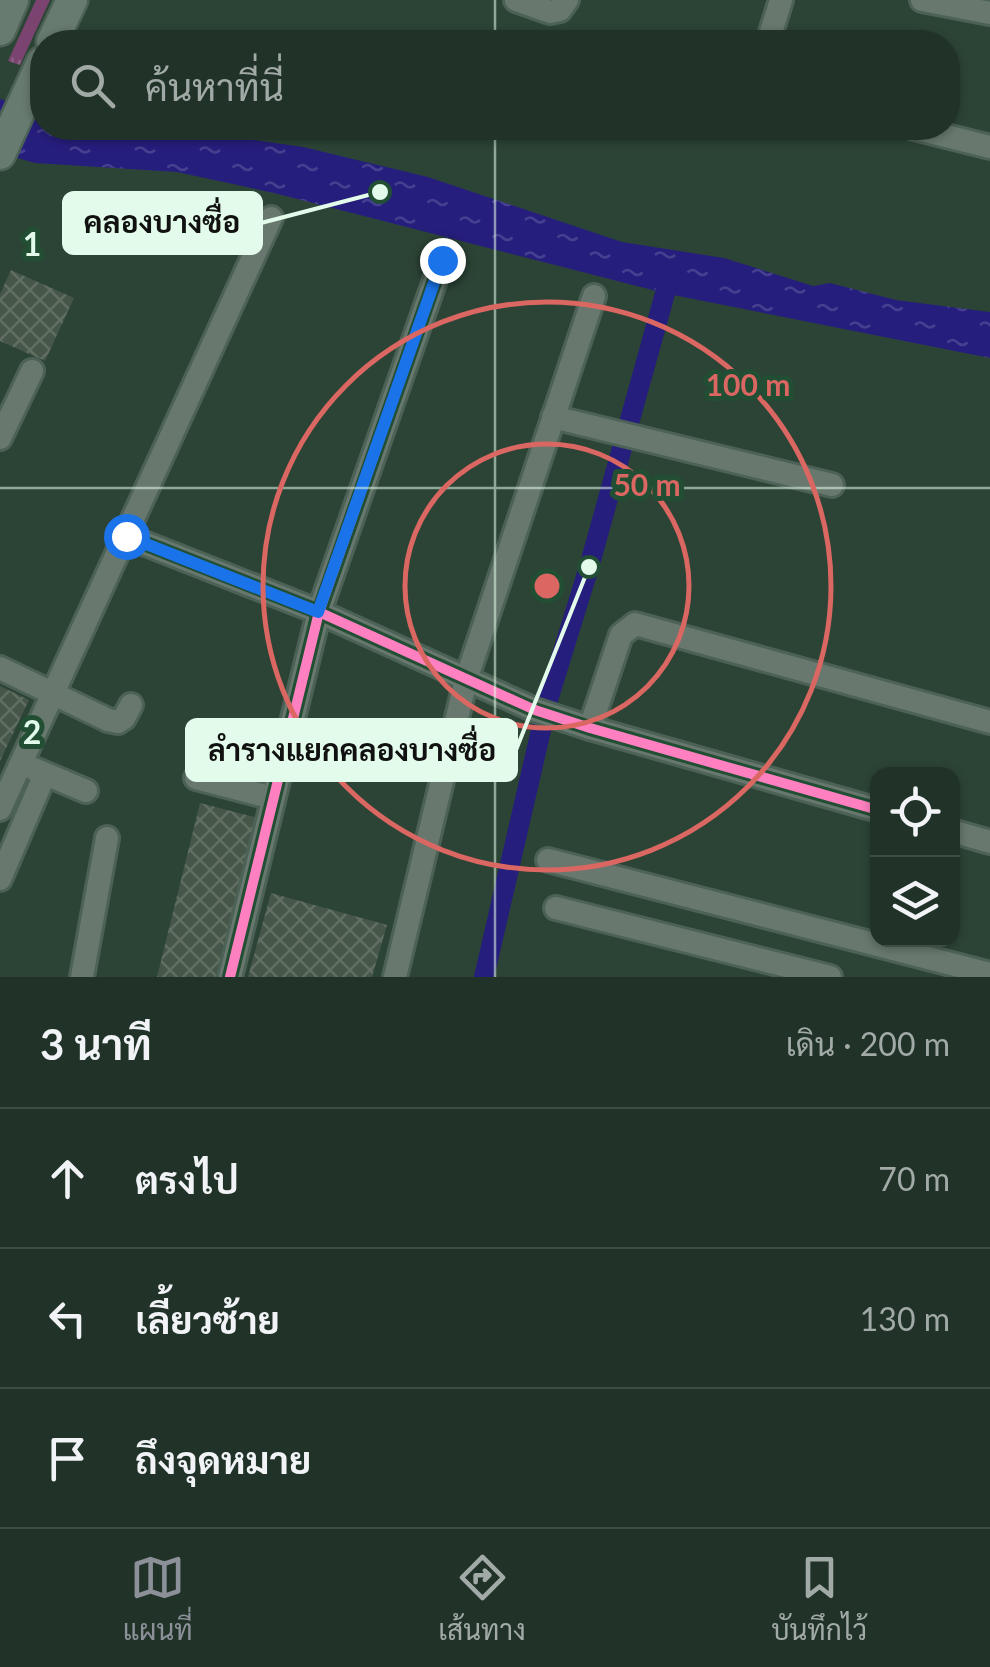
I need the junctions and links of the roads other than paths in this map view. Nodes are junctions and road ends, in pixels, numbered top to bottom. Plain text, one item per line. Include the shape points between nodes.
1 (13, 0) edge
2 (72, 0) edge
3 (516, 0) edge
4 (566, 0) edge
5 (782, 0) edge
6 (922, 0) edge
7 (976, 8) edge
8 (0, 30) edge
9 (58, 30) edge
10 (772, 30) edge
11 (30, 88) edge
12 (960, 139) edge
13 (990, 146) edge
14 (0, 154) edge
15 (271, 218) dead end
16 (442, 260) dead end
17 (594, 296) dead end
18 (32, 371) dead end
19 (553, 417) junction
20 (0, 438) edge
21 (832, 485) dead end
22 (126, 536) junction
23 (318, 612) junction
24 (0, 668) edge
25 (466, 680) junction
26 (54, 694) junction
27 (132, 705) dead end
28 (990, 722) edge
29 (590, 728) junction
30 (21, 764) junction
31 (45, 774) junction
32 (196, 778) dead end
33 (86, 791) dead end
34 (274, 798) junction
35 (870, 808) edge
36 (0, 809) edge
37 (960, 833) edge
38 (107, 838) dead end
39 (990, 842) edge
40 (548, 860) dead end
41 (0, 879) edge
42 (556, 908) dead end
43 (990, 974) edge
44 (82, 977) edge
45 (230, 977) edge
46 (395, 977) edge
47 (830, 977) edge

1 - 8 main road
2 - 9 main road
3 - 4 street via 550,12
5 - 10 street
6 - 7 street
11 - 14 main road
12 - 13 street
15 - 22 street
16 - 23 street
17 - 19 street
18 - 20 street
19 - 21 street
19 - 25 street
22 - 23 street
22 - 26 street
23 - 25 street
23 - 34 street
24 - 26 street
25 - 29 street
25 - 46 street
26 - 27 street via 118,722
26 - 30 street
28 - 29 street via 635,624 621,635
29 - 35 street
30 - 31 street
30 - 36 street
31 - 33 street
31 - 41 street
32 - 34 street
34 - 45 street
37 - 39 street
38 - 44 street
40 - 43 street
42 - 47 street

